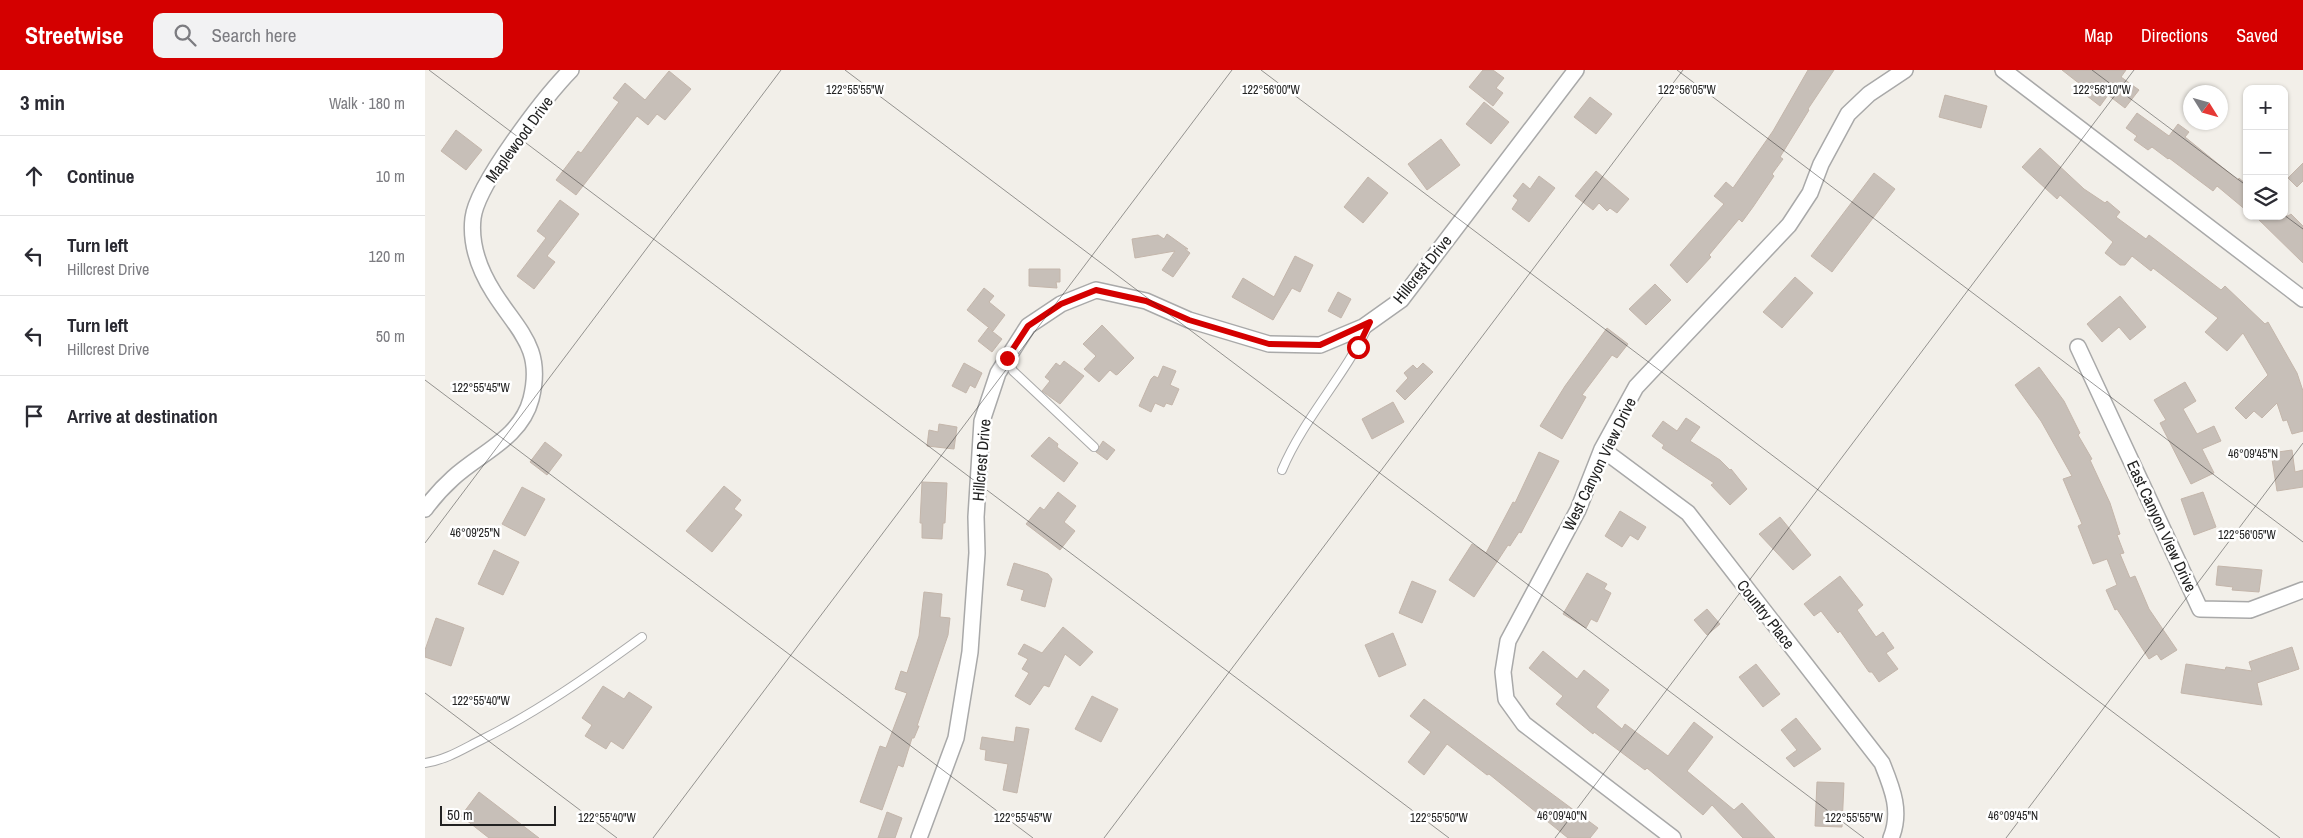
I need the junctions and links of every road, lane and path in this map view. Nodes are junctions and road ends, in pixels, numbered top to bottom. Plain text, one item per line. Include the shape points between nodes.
1 (571, 70) edge
2 (1576, 70) edge
3 (1905, 70) edge
4 (2003, 70) edge
5 (2303, 299) edge
6 (1370, 322) junction
7 (2078, 348) dead end
8 (1007, 358) junction
9 (1094, 447) dead end
10 (1602, 449) junction
11 (1282, 470) dead end
12 (425, 509) edge
13 (2303, 590) edge
14 (642, 637) dead end
15 (425, 763) edge
16 (919, 838) edge
17 (1673, 838) edge
18 (1891, 838) edge

1 - 12 street, Maplewood Drive via 517,137 487,181 473,216 477,260 494,293 527,338 533,356 531,399 511,435 453,478
2 - 6 street, Hillcrest Drive via 1401,300
3 - 10 street, West Canyon View Drive via 1869,94 1849,114 1821,164 1810,193 1789,225 1636,388
4 - 5 street
6 - 8 street, Hillcrest Drive via 1320,345 1269,344 1189,320 1146,301 1096,290 1061,304 1028,326
6 - 11 lane via 1343,371 1291,446
7 - 13 street, East Canyon View Drive via 2200,608 2249,610
8 - 9 lane via 1013,370
8 - 16 street, Hillcrest Drive via 998,373 982,421 970,652 956,738
10 - 17 street, West Canyon View Drive via 1578,510 1508,641 1503,672 1506,699 1524,724
10 - 18 street, Country Place via 1688,514 1882,763 1897,807
14 - 15 lane via 522,720 441,760

